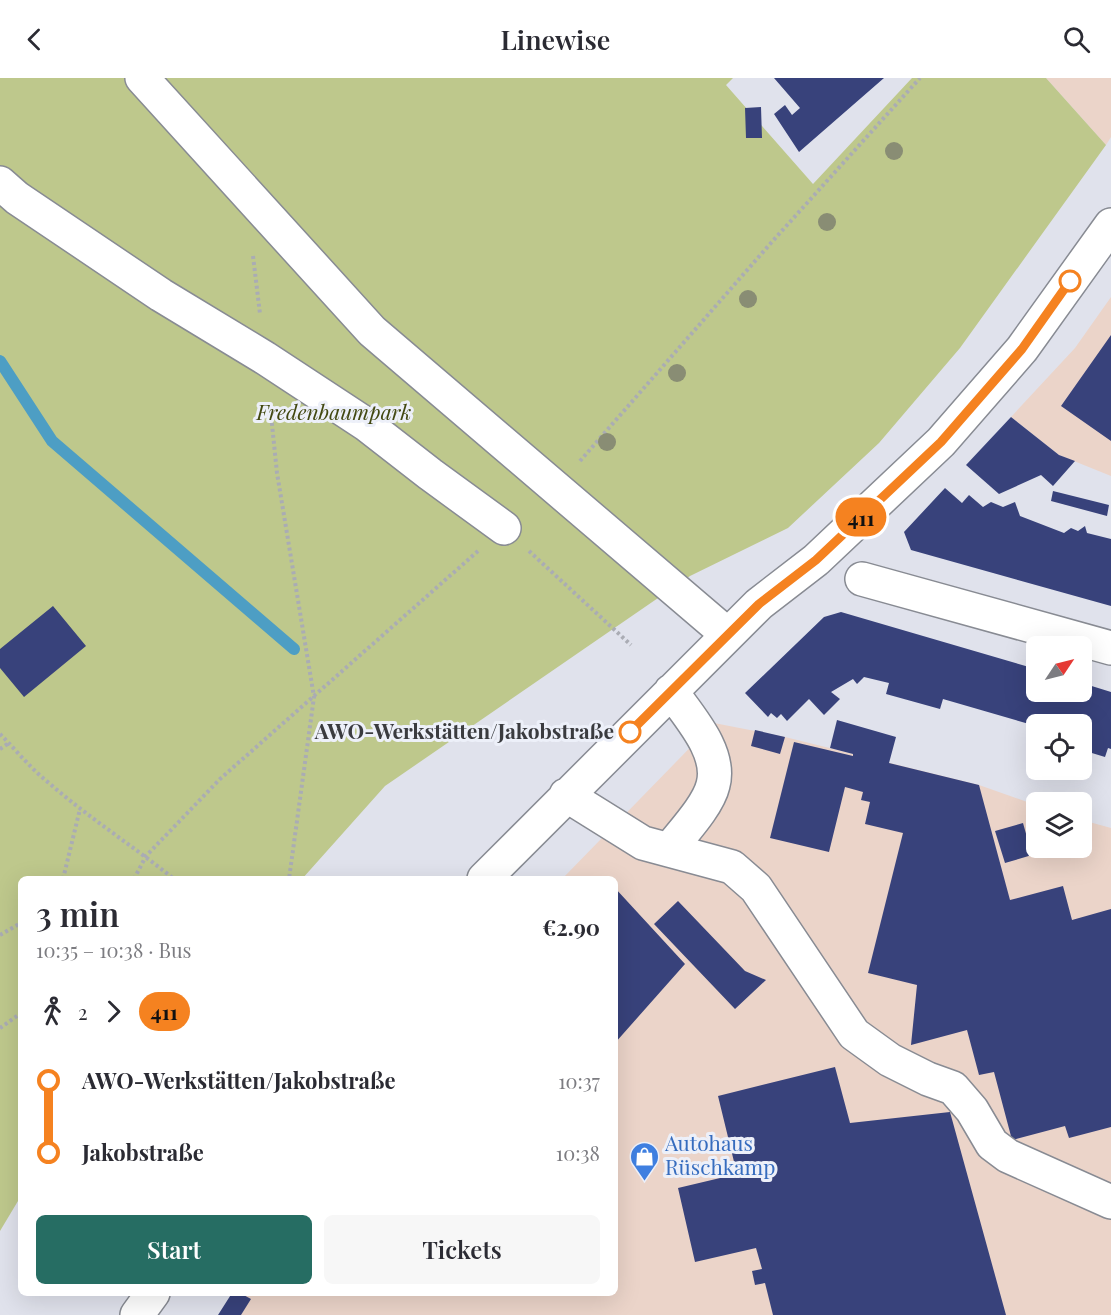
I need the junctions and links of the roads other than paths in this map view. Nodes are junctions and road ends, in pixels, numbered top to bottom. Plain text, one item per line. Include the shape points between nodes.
1 (142, 78) edge
2 (0, 183) edge
3 (1111, 225) edge
4 (504, 528) road end
5 (862, 579) dead end
6 (728, 635) junction
7 (1111, 648) edge
8 (671, 692) junction
9 (566, 795) junction
10 (669, 850) junction
11 (487, 876) edge
12 (1111, 1202) edge
13 (151, 1296) edge
14 (137, 1315) edge

1 - 6 street via 372,331
2 - 4 street via 161,295 367,425
3 - 6 street via 1022,349 941,442 816,560 759,604
5 - 7 street
6 - 8 street
8 - 9 street
8 - 10 street via 705,743 714,766 713,786 705,801
9 - 10 street via 643,843
9 - 11 street
10 - 12 street via 732,867 756,888 854,1034 890,1060 953,1088 972,1110 992,1144 1008,1156
13 - 14 street

